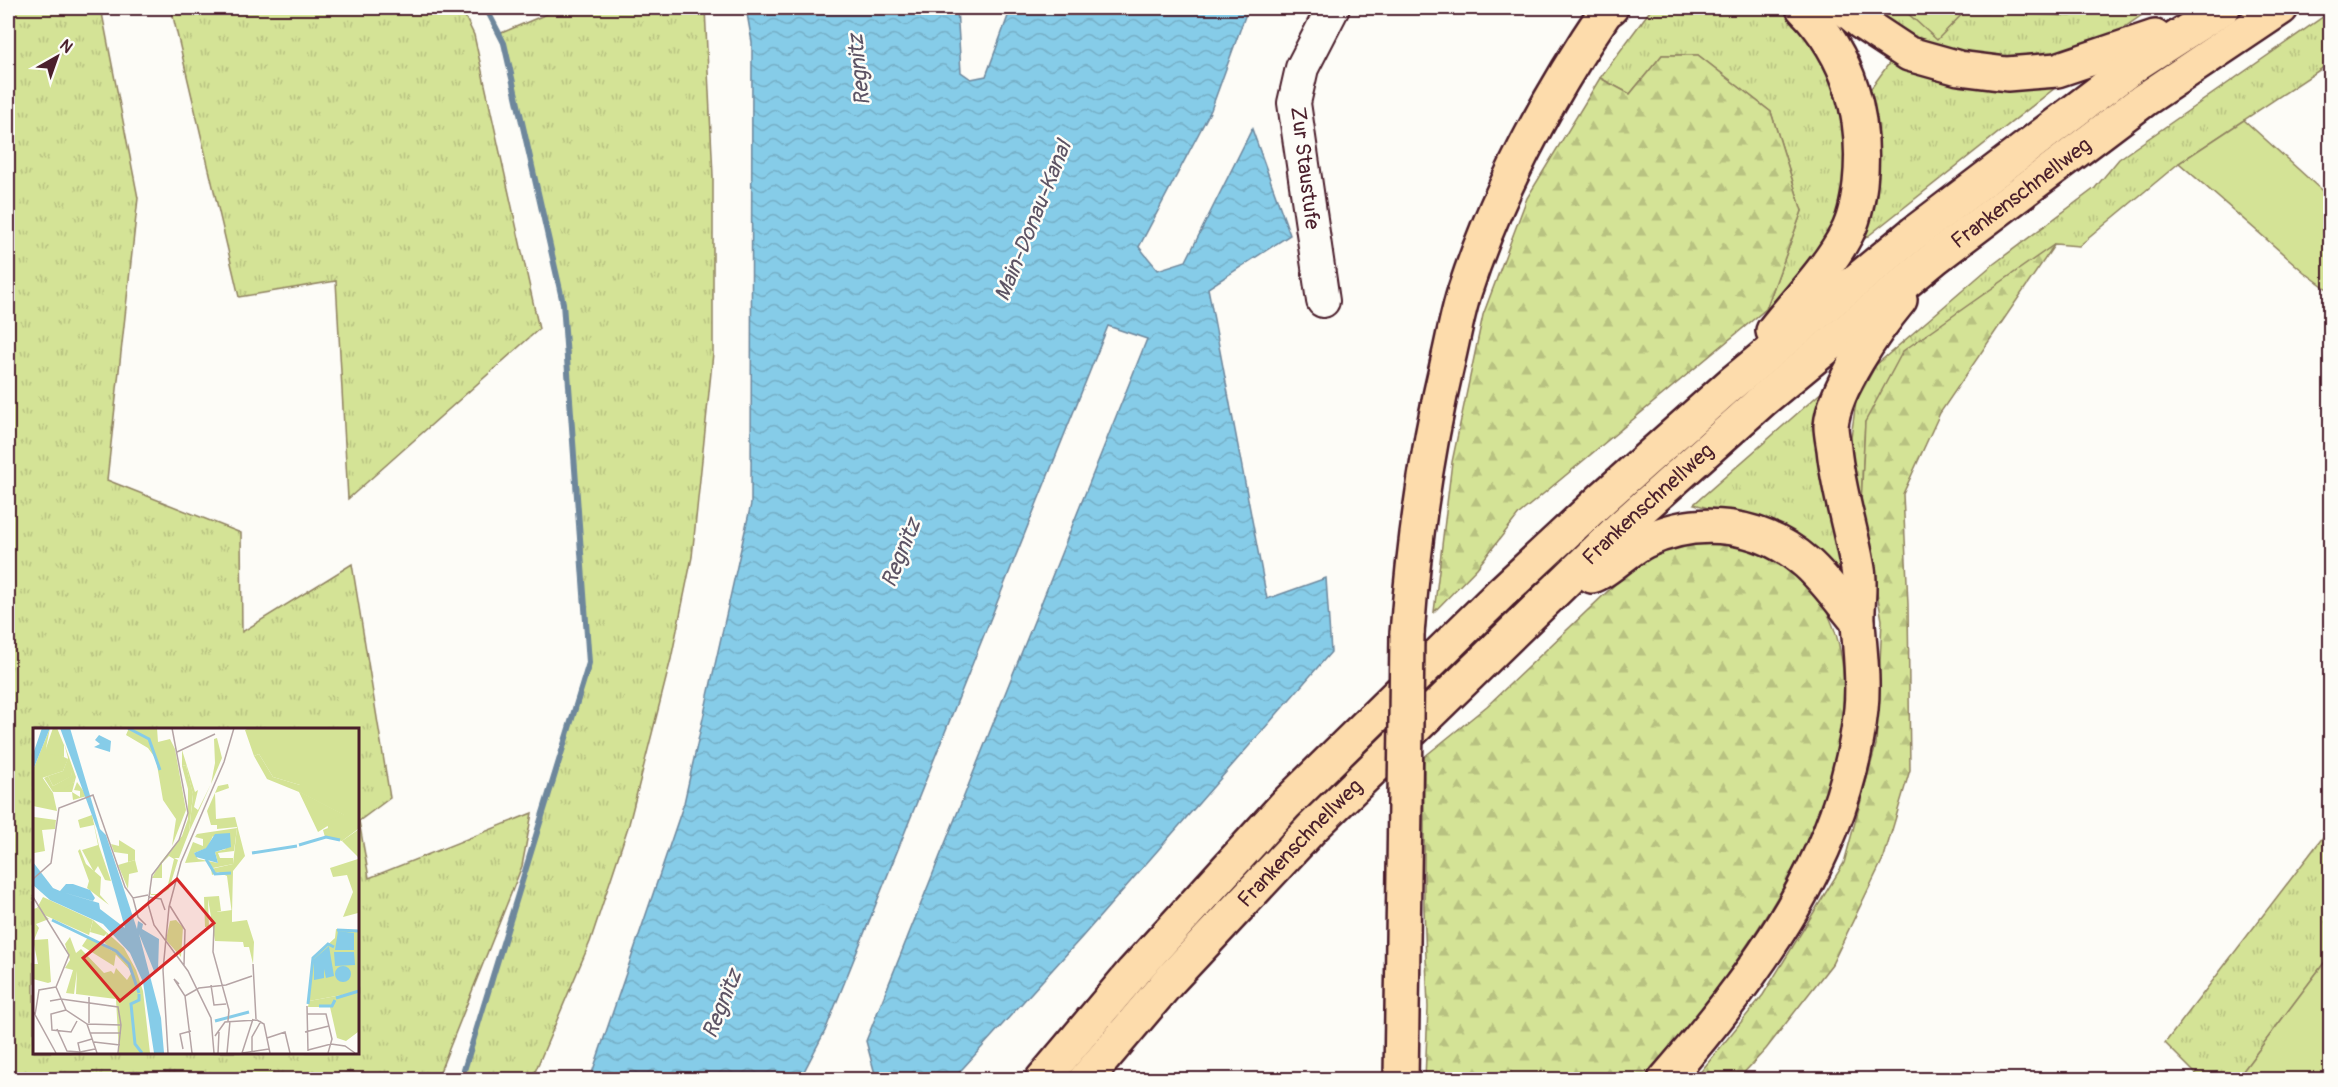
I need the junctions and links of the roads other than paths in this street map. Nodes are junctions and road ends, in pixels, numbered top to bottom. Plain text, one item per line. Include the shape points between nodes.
1 (1333, 8) edge
2 (1803, 8) edge
3 (1844, 8) edge
4 (2281, 8) edge
5 (1609, 9) edge
6 (2216, 13) edge
7 (1935, 257) junction
8 (1323, 301) dead end
9 (1731, 384) junction
10 (1558, 586) junction
11 (1858, 622) junction
12 (1042, 1080) edge
13 (1085, 1080) edge
14 (1401, 1080) edge
15 (1665, 1080) edge

1 - 8 street, Zur Staustufe via 1302,68 1294,103
2 - 9 main road via 1821,27 1853,92 1861,127 1858,201 1848,231 1828,265
3 - 6 main road via 1908,54 1959,68 2007,74 2057,70
4 - 7 main road, Frankenschnellweg via 2144,100
5 - 14 main road, bridge via 1551,96 1509,177 1465,291 1438,400 1423,485 1407,634
6 - 9 main road, Frankenschnellweg via 2136,64 1914,233
7 - 10 main road, Frankenschnellweg via 1764,399
7 - 11 main road via 1859,358 1841,393 1831,425 1836,478 1858,571
9 - 12 main road, Frankenschnellweg via 1501,593 1286,804 1133,972
10 - 11 main road via 1597,574 1645,541 1698,526 1722,526 1748,530 1792,552 1808,564
10 - 13 main road, Frankenschnellweg via 1313,827 1169,981
11 - 15 main road via 1861,711 1848,780 1826,846 1768,950

